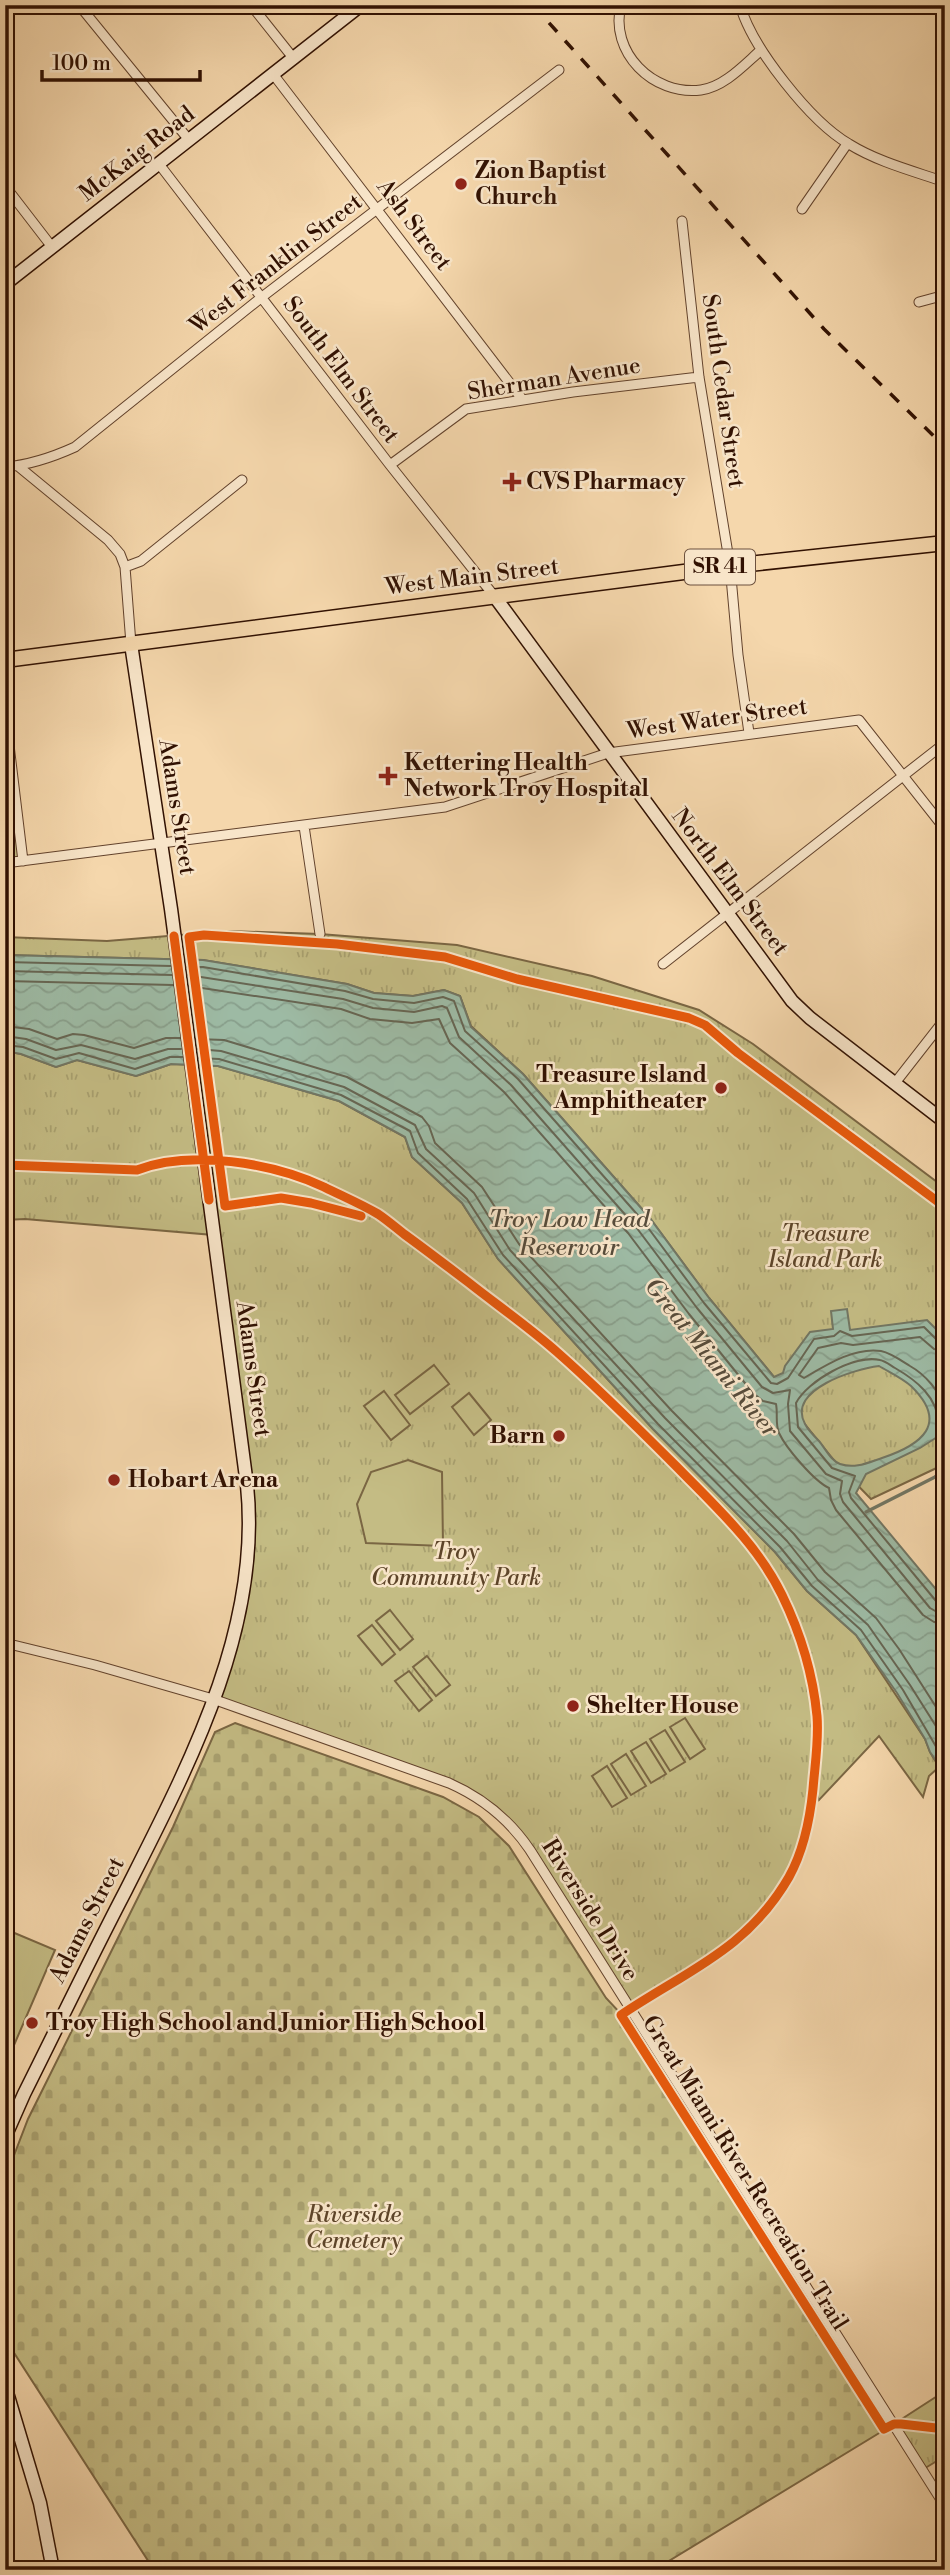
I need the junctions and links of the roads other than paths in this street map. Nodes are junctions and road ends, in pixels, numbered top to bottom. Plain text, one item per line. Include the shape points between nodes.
1 (79, 5) edge
2 (251, 5) edge
3 (361, 5) edge
4 (621, 5) edge
5 (740, 5) edge
6 (760, 51) junction
7 (294, 59) junction
8 (559, 69) dead end
9 (273, 74) junction
10 (188, 140) junction
11 (847, 144) junction
12 (159, 164) junction
13 (945, 182) edge
14 (5, 186) edge
15 (802, 209) dead end
16 (378, 210) junction
17 (682, 221) dead end
18 (52, 247) junction
19 (5, 284) edge
20 (945, 295) edge
21 (262, 297) junction
22 (919, 302) dead end
23 (699, 377) junction
24 (522, 399) junction
25 (390, 465) junction
26 (18, 466) junction
27 (5, 467) edge
28 (242, 480) dead end
29 (945, 543) edge
30 (730, 566) junction
31 (125, 567) junction
32 (495, 597) junction
33 (131, 644) junction
34 (5, 660) edge
35 (5, 712) edge
36 (749, 733) junction
37 (945, 743) edge
38 (608, 753) junction
39 (903, 777) junction
40 (304, 826) junction
41 (945, 828) edge
42 (161, 844) junction
43 (23, 861) junction
44 (5, 863) edge
45 (728, 912) junction
46 (320, 934) dead end
47 (663, 964) dead end
48 (945, 1019) edge
49 (895, 1083) junction
50 (945, 1122) edge
51 (5, 1643) edge
52 (213, 1699) junction
53 (5, 2137) edge
54 (5, 2386) edge
55 (945, 2506) edge
56 (53, 2570) edge

1 - 10 street
2 - 7 street
3 - 7 street, McKaig Road
4 - 6 street via 617,20 620,40 630,58 647,76 671,88 702,90 728,78
5 - 6 street
6 - 11 street via 815,115
7 - 9 street, McKaig Road
8 - 16 street, West Franklin Street
9 - 10 street, McKaig Road
9 - 16 street, Ash Street
10 - 12 street, McKaig Road
11 - 13 street
11 - 15 street
12 - 18 street, McKaig Road
12 - 21 street, South Elm Street
14 - 18 street
16 - 21 street, West Franklin Street
16 - 24 street, Ash Street
17 - 23 street, South Cedar Street
18 - 19 street, McKaig Road
20 - 22 street
21 - 25 street, South Elm Street
21 - 26 street, West Franklin Street via 75,447
23 - 24 street, Sherman Avenue
23 - 30 street, South Cedar Street
24 - 25 street, Sherman Avenue via 466,409
25 - 32 street, South Elm Street
26 - 27 street, West Franklin Street
26 - 31 street via 108,540
28 - 31 street via 141,561
29 - 30 main road, West Main Street / SR 41
30 - 32 main road, West Main Street / SR 41
30 - 36 street, South Cedar Street
31 - 33 street
32 - 33 main road, West Main Street
32 - 38 street, North Elm Street
33 - 34 main road, West Main Street
33 - 42 street, Adams Street
35 - 43 street
36 - 38 street, West Water Street
36 - 39 street, West Water Street via 859,720
37 - 39 street
38 - 40 street, West Water Street via 445,807
38 - 45 street, North Elm Street
39 - 41 street
39 - 45 street
40 - 42 street, West Water Street
40 - 46 street
42 - 43 street, West Water Street
42 - 52 street, Adams Street via 250,1522 243,1600
43 - 44 street, West Water Street
45 - 47 street
45 - 49 street, North Elm Street via 792,1001
48 - 49 street
49 - 50 street, North Elm Street
51 - 52 street, Riverside Drive
52 - 53 street, Adams Street via 160,1821
52 - 55 street, Riverside Drive via 449,1783 482,1800 511,1825
54 - 56 street via 40,2503

